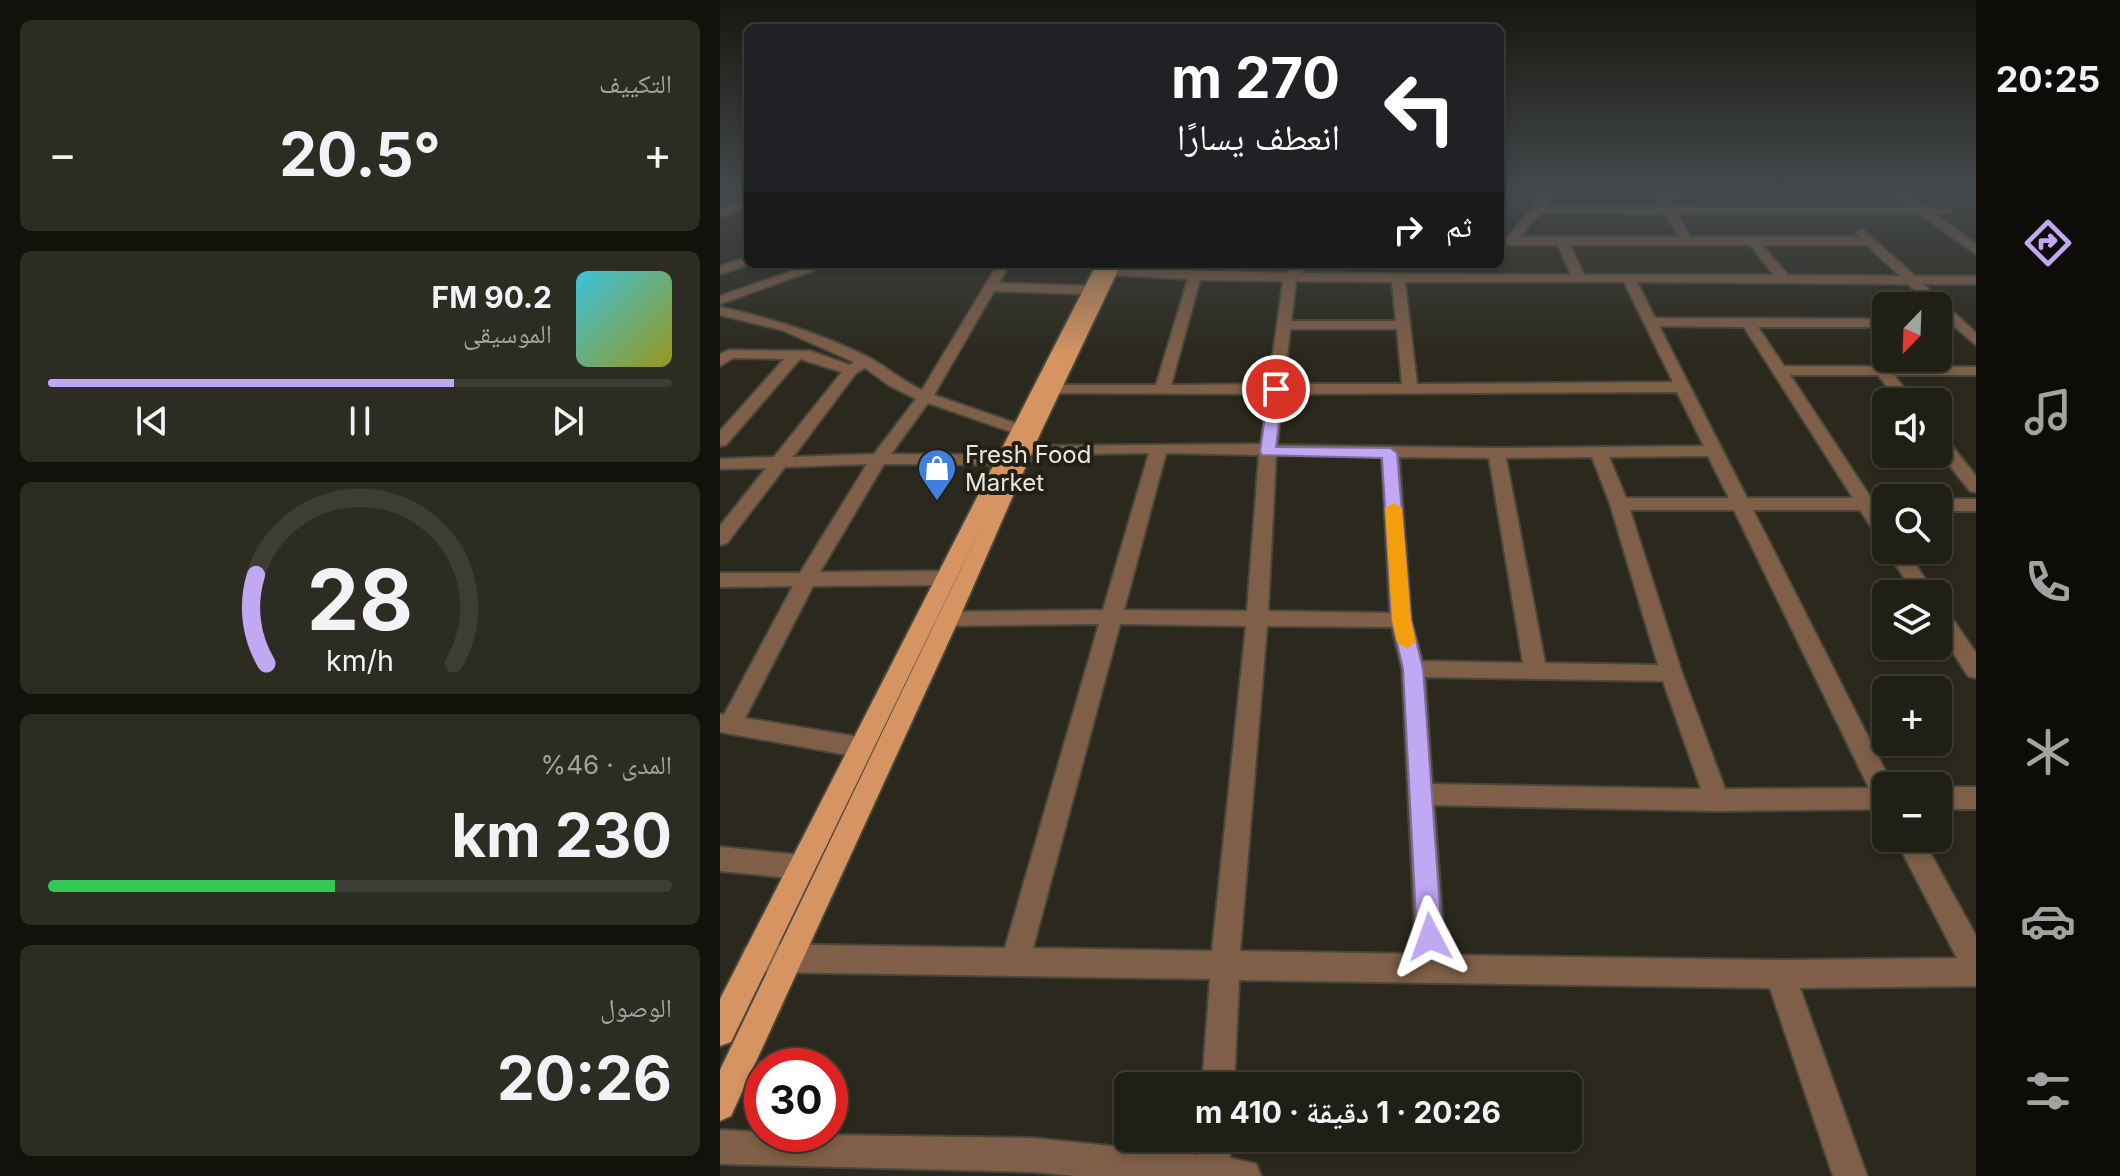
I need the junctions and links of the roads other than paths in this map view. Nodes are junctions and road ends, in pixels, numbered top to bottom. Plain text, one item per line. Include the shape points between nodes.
1 (1564, 246) edge
2 (1757, 246) edge
3 (1876, 246) edge
4 (744, 262) edge
5 (813, 268) edge
6 (1002, 268) edge
7 (1108, 268) edge
8 (1109, 268) edge
9 (1127, 268) edge
10 (720, 270) edge
11 (1297, 271) edge
12 (1397, 272) edge
13 (1195, 276) junction
14 (1579, 277) junction
15 (1628, 277) junction
16 (1783, 278) junction
17 (1911, 279) junction
18 (1976, 280) edge
19 (991, 287) junction
20 (1086, 290) junction
21 (720, 300) edge
22 (720, 311) edge
23 (1650, 322) junction
24 (1749, 323) junction
25 (1872, 323) edge
26 (1952, 323) edge
27 (1957, 323) junction
28 (1283, 325) junction
29 (1403, 325) junction
30 (1976, 341) edge
31 (796, 355) junction
32 (720, 362) edge
33 (858, 366) junction
34 (1781, 370) junction
35 (1872, 370) edge
36 (1952, 371) edge
37 (1976, 371) edge
38 (1884, 372) edge
39 (1682, 387) junction
40 (1896, 388) edge
41 (1276, 389) junction
42 (1410, 389) junction
43 (1055, 390) junction
44 (1162, 390) junction
45 (925, 397) junction
46 (720, 441) edge
47 (1021, 447) junction
48 (1159, 448) junction
49 (1598, 451) junction
50 (1714, 451) junction
51 (1268, 452) junction
52 (1390, 453) junction
53 (1497, 453) junction
54 (1952, 457) edge
55 (879, 459) junction
56 (779, 462) junction
57 (720, 464) edge
58 (1976, 487) edge
59 (1740, 502) junction
60 (1619, 504) junction
61 (1865, 504) junction
62 (1872, 504) edge
63 (1952, 505) edge
64 (1976, 505) edge
65 (1872, 514) edge
66 (720, 539) edge
67 (807, 578) junction
68 (945, 578) junction
69 (720, 580) edge
70 (1112, 617) junction
71 (1257, 618) junction
72 (937, 619) junction
73 (1401, 620) junction
74 (1952, 634) edge
75 (1413, 669) junction
76 (1535, 669) junction
77 (1976, 670) edge
78 (1671, 673) junction
79 (725, 724) edge
80 (859, 747) junction
81 (1874, 772) edge
82 (1420, 794) junction
83 (1872, 797) edge
84 (1952, 798) edge
85 (1976, 798) edge
86 (1717, 800) junction
87 (1916, 852) edge
88 (720, 859) edge
89 (801, 867) junction
90 (755, 958) junction
91 (791, 959) junction
92 (1015, 962) junction
93 (1225, 964) junction
94 (1976, 964) edge
95 (1431, 966) junction
96 (1976, 972) edge
97 (1780, 974) junction
98 (721, 1024) edge
99 (1219, 1072) edge
100 (720, 1105) edge
101 (720, 1147) edge
102 (1220, 1152) edge
103 (1029, 1165) edge
104 (1229, 1174) edge
105 (1850, 1176) edge

1 - 14 street
2 - 16 street
3 - 17 street
4 - 10 street
5 - 21 street
6 - 19 street
7 - 20 main road
8 - 43 main road
9 - 13 street
11 - 12 street
11 - 13 street
11 - 28 street
12 - 14 street
12 - 29 street
13 - 44 street
14 - 15 street
15 - 16 street
15 - 23 street
16 - 17 street
17 - 18 street
17 - 27 street
19 - 20 street
19 - 45 street
20 - 47 main road
22 - 33 street via 776,323
23 - 24 street
23 - 39 street
24 - 25 street
24 - 34 street
26 - 27 street
27 - 30 street
28 - 29 street
28 - 41 street
29 - 42 street
31 - 32 street via 729,354
31 - 33 street
31 - 46 street
33 - 45 street
33 - 56 street
34 - 35 street
34 - 61 street
36 - 37 street
38 - 40 street
39 - 42 street
39 - 50 street
41 - 42 street
41 - 44 street
41 - 51 street
43 - 44 street
43 - 47 main road
45 - 47 street
45 - 55 street
47 - 48 street
47 - 55 street
47 - 68 main road
47 - 72 main road
48 - 51 street
48 - 70 street
49 - 50 street
49 - 53 street
49 - 60 street
50 - 59 street
51 - 52 street
51 - 71 street
52 - 53 street
52 - 73 street
53 - 76 street
54 - 58 street
55 - 56 street
55 - 67 street
56 - 57 street
56 - 66 street
59 - 60 street
59 - 61 street
59 - 81 street
60 - 78 street
61 - 62 street
61 - 65 street
63 - 64 street
67 - 68 street
67 - 69 street
67 - 79 street
68 - 72 main road
70 - 71 street
70 - 72 street
70 - 92 street
71 - 73 street
71 - 93 street
72 - 80 main road
72 - 91 main road
73 - 75 street
74 - 77 street
75 - 76 street
75 - 82 street
76 - 78 street
78 - 86 street
79 - 80 street
80 - 89 main road
82 - 86 street
82 - 95 street
83 - 86 street
84 - 85 street
87 - 94 street
88 - 89 street
89 - 90 main road
90 - 91 street
90 - 98 main road
91 - 92 street
91 - 100 main road
92 - 93 street
93 - 95 street
93 - 99 street
95 - 97 street
96 - 97 street
97 - 105 street
101 - 103 street
102 - 104 street
103 - 104 street

